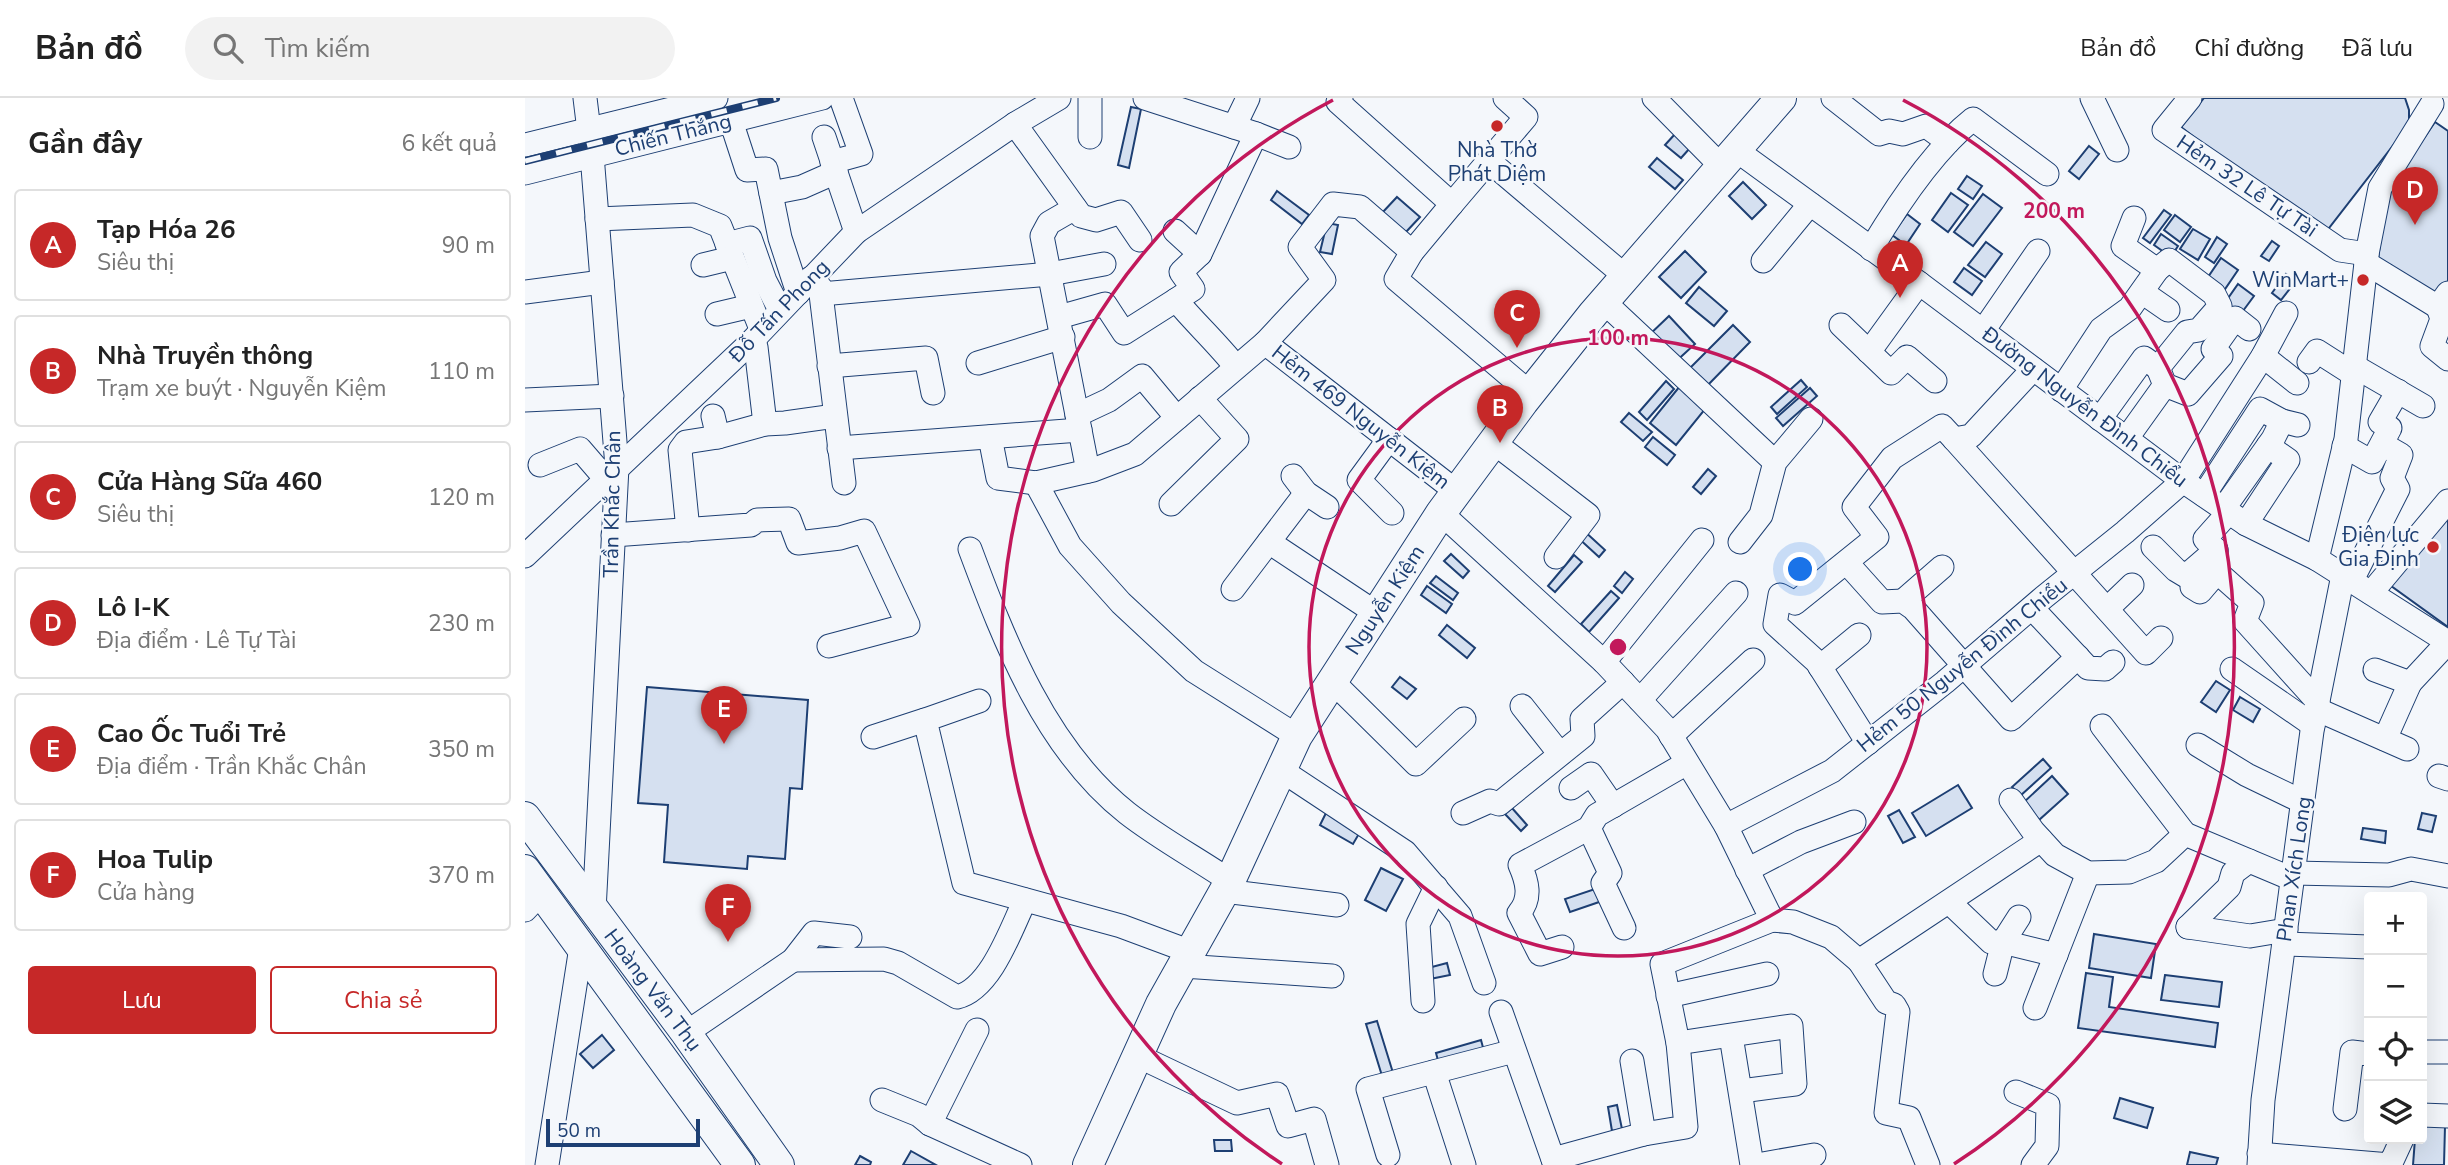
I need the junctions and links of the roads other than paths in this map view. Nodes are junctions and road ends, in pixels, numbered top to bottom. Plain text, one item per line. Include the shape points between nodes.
1 (585, 98) edge
2 (716, 98) edge
3 (822, 98) edge
4 (841, 98) edge
5 (1059, 98) edge
6 (1090, 98) edge
7 (1145, 98) edge
8 (1248, 98) edge
9 (1341, 98) edge
10 (1505, 98) edge
11 (1654, 98) edge
12 (1781, 98) edge
13 (1833, 98) edge
14 (2092, 98) edge
15 (2190, 98) edge
16 (2436, 105) edge
17 (731, 121) junction
18 (1015, 124) junction
19 (588, 128) junction
20 (1245, 130) junction
21 (824, 137) dead end
22 (1090, 137) dead end
23 (526, 140) edge
24 (1948, 142) junction
25 (1289, 147) dead end
26 (2117, 150) dead end
27 (592, 155) junction
28 (1729, 159) junction
29 (1489, 161) junction
30 (834, 167) junction
31 (525, 173) edge
32 (2047, 174) dead end
33 (771, 193) junction
34 (1452, 204) junction
35 (1810, 204) junction
36 (1075, 208) junction
37 (2134, 218) dead end
38 (597, 219) junction
39 (1175, 231) dead end
40 (856, 232) junction
41 (1140, 240) dead end
42 (727, 243) junction
43 (1871, 249) junction
44 (2038, 251) dead end
45 (1412, 252) junction
46 (1200, 254) junction
47 (2367, 258) junction
48 (1763, 261) dead end
49 (1104, 264) dead end
50 (703, 265) dead end
51 (2157, 270) junction
52 (1050, 274) junction
53 (1625, 276) junction
54 (603, 282) junction
55 (1919, 283) junction
56 (810, 288) junction
57 (525, 292) edge
58 (2142, 292) junction
59 (1176, 300) junction
60 (2443, 300) edge
61 (1603, 302) junction
62 (751, 306) junction
63 (779, 310) junction
64 (2168, 310) dead end
65 (2286, 313) dead end
66 (717, 314) dead end
67 (2235, 317) junction
68 (1841, 325) dead end
69 (1061, 327) junction
70 (1983, 331) junction
71 (756, 336) junction
72 (1265, 343) junction
73 (1869, 352) junction
74 (2263, 356) junction
75 (2448, 359) edge
76 (2309, 362) dead end
77 (978, 363) dead end
78 (829, 366) junction
79 (1236, 367) junction
80 (2033, 369) junction
81 (2354, 370) junction
82 (2162, 377) junction
83 (1935, 380) dead end
84 (2297, 383) dead end
85 (2061, 390) junction
86 (2398, 391) junction
87 (933, 393) dead end
88 (1530, 393) junction
89 (612, 396) junction
90 (1199, 398) junction
91 (525, 400) edge
92 (2423, 406) dead end
93 (835, 416) junction
94 (1177, 418) junction
95 (1811, 419) dead end
96 (2101, 419) junction
97 (1078, 423) junction
98 (765, 424) junction
99 (990, 438) junction
100 (2127, 438) junction
101 (1389, 439) junction
102 (1954, 439) junction
103 (1493, 442) junction
104 (2382, 444) junction
105 (2344, 446) junction
106 (839, 449) junction
107 (1775, 462) junction
108 (540, 465) dead end
109 (1088, 471) junction
110 (611, 472) junction
111 (2183, 481) junction
112 (844, 483) dead end
113 (1036, 484) junction
114 (2204, 495) junction
115 (2448, 501) edge
116 (1449, 502) junction
117 (1171, 504) dead end
118 (1327, 507) dead end
119 (1392, 513) dead end
120 (2233, 514) junction
121 (688, 530) junction
122 (613, 535) junction
123 (1702, 540) dead end
124 (1269, 542) junction
125 (1740, 542) dead end
126 (528, 547) edge
127 (2153, 547) dead end
128 (970, 549) dead end
129 (1556, 557) dead end
130 (2317, 559) junction
131 (2217, 561) junction
132 (1847, 563) junction
133 (1942, 567) dead end
134 (2074, 573) junction
135 (2356, 583) junction
136 (2132, 585) dead end
137 (2192, 587) dead end
138 (1233, 589) dead end
139 (1736, 593) dead end
140 (1903, 601) junction
141 (2032, 608) junction
142 (2106, 609) junction
143 (1376, 613) junction
144 (1859, 635) dead end
145 (2161, 638) dead end
146 (2448, 642) edge
147 (829, 646) dead end
148 (2078, 657) junction
149 (1753, 660) dead end
150 (1604, 662) junction
151 (2113, 662) dead end
152 (1820, 667) junction
153 (1963, 667) junction
154 (2232, 669) dead end
155 (2375, 670) dead end
156 (1332, 681) junction
157 (1623, 682) junction
158 (2410, 683) junction
159 (1640, 700) junction
160 (979, 701) dead end
161 (1522, 706) dead end
162 (2316, 712) junction
163 (1464, 719) dead end
164 (925, 720) junction
165 (2102, 726) dead end
166 (1297, 736) junction
167 (1671, 736) junction
168 (873, 737) dead end
169 (2385, 740) junction
170 (1868, 743) junction
171 (2198, 745) dead end
172 (2407, 749) dead end
173 (1560, 754) junction
174 (1687, 762) junction
175 (1281, 770) junction
176 (1571, 788) dead end
177 (2011, 800) dead end
178 (2303, 802) junction
179 (1613, 806) junction
180 (1463, 813) dead end
181 (525, 817) edge
182 (1854, 822) dead end
183 (1725, 826) junction
184 (1589, 828) junction
185 (2185, 834) junction
186 (2041, 840) junction
187 (2249, 861) junction
188 (1747, 870) junction
189 (2088, 873) junction
190 (2293, 876) junction
191 (2448, 876) edge
192 (1227, 886) junction
193 (1436, 887) junction
194 (530, 891) edge
195 (1025, 900) junction
196 (1949, 902) junction
197 (1337, 905) dead end
198 (594, 911) junction
199 (2019, 917) dead end
200 (1772, 920) junction
201 (1624, 928) dead end
202 (850, 937) dead end
203 (2285, 937) junction
204 (2003, 942) junction
205 (2364, 946) edge
206 (581, 947) junction
207 (1562, 947) dead end
208 (2056, 955) junction
209 (1187, 959) junction
210 (793, 960) junction
211 (1859, 961) junction
212 (1767, 974) dead end
213 (1995, 974) dead end
214 (1332, 976) dead end
215 (1484, 983) dead end
216 (1668, 996) junction
217 (1423, 1001) dead end
218 (2035, 1008) dead end
219 (1501, 1012) dead end
220 (977, 1030) dead end
221 (685, 1033) junction
222 (1731, 1036) junction
223 (1678, 1044) junction
224 (2448, 1050) edge
225 (1514, 1051) junction
226 (2427, 1052) edge
227 (2364, 1053) edge
228 (1138, 1056) junction
229 (1632, 1061) dead end
230 (1434, 1072) junction
231 (1741, 1091) junction
232 (2016, 1092) dead end
233 (882, 1100) dead end
234 (2345, 1109) dead end
235 (2427, 1115) edge
236 (2448, 1116) edge
237 (930, 1124) junction
238 (1644, 1134) junction
239 (2400, 1144) edge
240 (1388, 1155) dead end
241 (1814, 1155) dead end
242 (2259, 1159) edge
243 (1554, 1162) edge
244 (547, 1165) edge
245 (740, 1165) edge
246 (779, 1165) edge
247 (1020, 1165) edge
248 (1088, 1165) edge
249 (1327, 1165) edge
250 (1464, 1165) edge
251 (1754, 1165) edge
252 (1928, 1165) edge
253 (2033, 1165) edge

1 - 19 street, Trần Khắc Chân
2 - 19 street, Chiến Thắng
3 - 17 street, Chiến Thắng
4 - 30 street via 861,154
5 - 18 street, Đỗ Tấn Phong
6 - 22 street
7 - 20 street
8 - 20 street
9 - 34 street via 1338,102
10 - 29 street via 1526,117
11 - 28 street, Đường Nguyễn Đình Chiểu
12 - 28 main road, Nguyễn Kiệm
13 - 24 street via 1879,134 1903,134 1926,126
14 - 26 street
15 - 47 street, Hẻm 32 Lê Tự Tài via 2164,130 2340,250
16 - 47 street via 2380,188
17 - 27 street, Chiến Thắng
17 - 33 street via 747,170 766,170
18 - 36 street
18 - 40 street, Đỗ Tấn Phong
19 - 23 street, Chiến Thắng
19 - 27 street, Trần Khắc Chân
20 - 25 street
20 - 46 street
21 - 30 street
24 - 32 street via 1973,119
24 - 43 street
27 - 31 street, Chiến Thắng
27 - 38 street, Trần Khắc Chân
28 - 35 street, Đường Nguyễn Đình Chiểu
28 - 53 main road, Nguyễn Kiệm
29 - 34 street
29 - 53 street
30 - 33 street via 802,187
30 - 40 street
33 - 56 street via 780,238
34 - 45 street
35 - 43 street, Đường Nguyễn Đình Chiểu
35 - 48 street
36 - 41 street via 1081,216 1097,220 1121,212
36 - 52 street via 1049,223 1042,236
37 - 51 street via 2123,246
38 - 42 street via 693,215
38 - 54 street, Trần Khắc Chân
39 - 46 street
40 - 56 street, Đỗ Tấn Phong
42 - 50 street
42 - 62 street
42 - 63 street via 750,238
43 - 55 street, Đường Nguyễn Đình Chiểu
44 - 70 street
45 - 72 street, Hẻm 469 Nguyễn Kiệm via 1360,207 1333,204 1300,247 1324,280
45 - 88 street via 1396,279
46 - 59 street via 1181,272 1193,289
47 - 60 street
47 - 81 street
49 - 52 street
51 - 58 street
51 - 67 street via 2169,260 2214,294
52 - 56 street
52 - 69 street
53 - 61 main road, Nguyễn Kiệm
54 - 57 street
54 - 89 street, Trần Khắc Chân
55 - 70 street, Đường Nguyễn Đình Chiểu
55 - 73 street
56 - 63 street, Đỗ Tấn Phong
56 - 78 street
58 - 64 street
58 - 85 street via 2130,308 2101,329
59 - 69 street via 1124,333 1105,304
59 - 79 street
60 - 75 street via 2442,319 2431,346
61 - 88 main road, Nguyễn Kiệm
61 - 107 street
62 - 66 street
62 - 71 street
63 - 71 street, Đỗ Tấn Phong
65 - 74 street, Hẻm 50 Nguyễn Đình Chiểu
67 - 82 street via 2187,332
67 - 82 street via 2213,349 2221,356 2188,394
68 - 73 street
69 - 77 street
69 - 97 street
70 - 80 street, Đường Nguyễn Đình Chiểu
71 - 98 street
71 - 110 street, Đỗ Tấn Phong
72 - 79 street, Hẻm 469 Nguyễn Kiệm
72 - 101 street, Hẻm 469 Nguyễn Kiệm
73 - 83 street via 1891,373 1906,357
74 - 84 street
74 - 111 street, Hẻm 50 Nguyễn Đình Chiểu
76 - 81 street via 2316,351
78 - 87 street via 926,358
78 - 93 street
79 - 90 street, Hẻm 469 Nguyễn Kiệm
80 - 85 street, Đường Nguyễn Đình Chiểu
80 - 102 street via 1971,436
81 - 86 street
81 - 105 street
82 - 96 street via 2144,358
82 - 100 street
85 - 96 street, Đường Nguyễn Đình Chiểu
86 - 92 street
86 - 104 street via 2380,422 2390,428
88 - 103 main road, Nguyễn Kiệm
89 - 91 street
89 - 110 street, Trần Khắc Chân
90 - 94 street, Hẻm 469 Nguyễn Kiệm
90 - 117 street via 1237,439
93 - 98 street
93 - 106 street
94 - 97 street via 1142,376
94 - 109 street, Hẻm 469 Nguyễn Kiệm via 1135,454
95 - 107 street
96 - 100 street, Đường Nguyễn Đình Chiểu
97 - 99 street
97 - 109 street
98 - 121 street via 716,426 680,450
99 - 106 street
99 - 113 street via 999,478
100 - 111 street, Đường Nguyễn Đình Chiểu
101 - 116 street, Hẻm 469 Nguyễn Kiệm
101 - 119 street via 1359,480
102 - 132 street via 1941,426 1892,458 1854,507 1877,537
102 - 134 street
103 - 116 main road, Nguyễn Kiệm
103 - 129 street via 1588,514
104 - 105 street via 2372,462
104 - 135 street via 2401,455 2392,478 2398,489
105 - 130 street
106 - 112 street
107 - 125 street via 1761,515
108 - 110 street via 580,449
109 - 113 street, Hẻm 469 Nguyễn Kiệm
110 - 122 street, Trần Khắc Chân
110 - 126 street, Đỗ Tấn Phong
111 - 114 street, Đường Nguyễn Đình Chiểu
111 - 134 street, Hẻm 50 Nguyễn Đình Chiểu
113 - 166 street via 1070,546 1121,603 1194,671
114 - 120 street, Đường Nguyễn Đình Chiểu
114 - 120 street via 2260,409 2290,423 2268,446 2288,460
115 - 135 street
116 - 143 main road, Nguyễn Kiệm
116 - 150 street, Hẻm 469 Nguyễn Kiệm
118 - 124 street via 1300,485
120 - 130 street, Đường Nguyễn Đình Chiểu
120 - 131 street via 2206,539
121 - 122 street
121 - 147 street via 789,519 797,543 864,531 908,625
122 - 198 street, Trần Khắc Chân
123 - 150 street
124 - 138 street
124 - 143 street
127 - 131 street via 2186,576
128 - 192 street via 999,627 1035,701 1088,776 1127,813
130 - 135 street, Đường Nguyễn Đình Chiểu
131 - 137 street via 2200,592
131 - 162 street via 2252,603 2245,621
132 - 140 street via 1882,602
132 - 152 street via 1795,603 1780,595 1775,624
133 - 140 street
134 - 141 street, Hẻm 50 Nguyễn Đình Chiểu
134 - 142 street
135 - 146 street, Đường Nguyễn Đình Chiểu
135 - 162 street, Phan Xích Long
136 - 142 street
139 - 159 street
140 - 153 street
141 - 148 street
141 - 153 street, Hẻm 50 Nguyễn Đình Chiểu
142 - 145 street via 2146,653
143 - 156 main road, Nguyễn Kiệm
144 - 152 street
146 - 158 street
148 - 151 street via 2088,668 2105,669
148 - 153 street via 2011,719
149 - 167 street
150 - 157 street, Hẻm 469 Nguyễn Kiệm
152 - 170 street
153 - 170 street, Hẻm 50 Nguyễn Đình Chiểu
154 - 162 street
155 - 158 street
156 - 163 street via 1416,764
156 - 166 main road, Nguyễn Kiệm
157 - 159 street, Hẻm 469 Nguyễn Kiệm
157 - 173 street via 1583,719 1583,736
158 - 169 street
159 - 167 street, Hẻm 469 Nguyễn Kiệm
160 - 164 street
161 - 173 street
162 - 169 street
162 - 178 street, Phan Xích Long
164 - 168 street
164 - 195 street via 964,883
165 - 185 street
166 - 175 main road, Nguyễn Kiệm
167 - 174 street, Hẻm 469 Nguyễn Kiệm
169 - 172 street
170 - 183 street, Hẻm 50 Nguyễn Đình Chiểu via 1832,771
171 - 178 street
173 - 180 street via 1499,804 1490,801
174 - 179 street
174 - 183 street, Hẻm 469 Nguyễn Kiệm
175 - 192 main road, Nguyễn Kiệm
175 - 193 street via 1405,852
176 - 179 street via 1591,774
177 - 186 street
178 - 190 street, Phan Xích Long
179 - 184 street via 1597,815
181 - 198 main road, Hoàng Văn Thụ
182 - 188 street
183 - 188 street, Hẻm 469 Nguyễn Kiệm
184 - 201 street via 1610,873 1603,883
184 - 207 street via 1520,865 1528,884 1525,906 1519,913 1540,954
185 - 187 street
185 - 189 street via 2156,860 2129,872
186 - 189 street via 2055,855
186 - 196 street
187 - 190 street
187 - 203 street via 2233,873 2229,887 2188,927
188 - 200 street, Hẻm 469 Nguyễn Kiệm
189 - 208 street
190 - 191 street via 2389,875 2411,869
190 - 203 street, Phan Xích Long
192 - 197 street
192 - 209 main road, Nguyễn Kiệm
193 - 215 street via 1460,916
193 - 217 street via 1418,923
194 - 206 main road, Hoàng Văn Thụ
195 - 209 street via 1121,926
195 - 210 street via 992,969 964,996 946,992 884,959
196 - 204 street via 1991,942
196 - 211 street
198 - 221 main road, Hoàng Văn Thụ
199 - 204 street
200 - 211 street via 1793,922 1831,937
200 - 216 street via 1662,964
202 - 210 street via 814,933
203 - 205 street
203 - 242 street, Phan Xích Long
204 - 208 street
204 - 213 street
206 - 244 street
206 - 245 main road, Hoàng Văn Thụ
208 - 218 street
209 - 214 street
209 - 228 main road, Nguyễn Kiệm
210 - 221 street
211 - 252 street via 1898,1012 1886,1113 1909,1118
212 - 216 street
216 - 223 street
219 - 225 street
220 - 237 street
221 - 246 main road, Hoàng Văn Thụ
222 - 223 street
222 - 231 street
222 - 231 street via 1791,1026 1795,1084
223 - 238 street via 1686,1127
224 - 226 street
225 - 230 street
225 - 243 street
227 - 234 street via 2352,1052
228 - 248 main road, Nguyễn Kiệm
228 - 249 street via 1237,1103 1277,1094 1288,1126 1314,1119
229 - 238 street
230 - 240 street via 1368,1089
230 - 250 street
231 - 251 street
232 - 253 street via 2048,1105 2047,1146
233 - 237 street
235 - 236 street
237 - 247 street
238 - 243 street
239 - 242 street via 2390,1165
241 - 251 street

